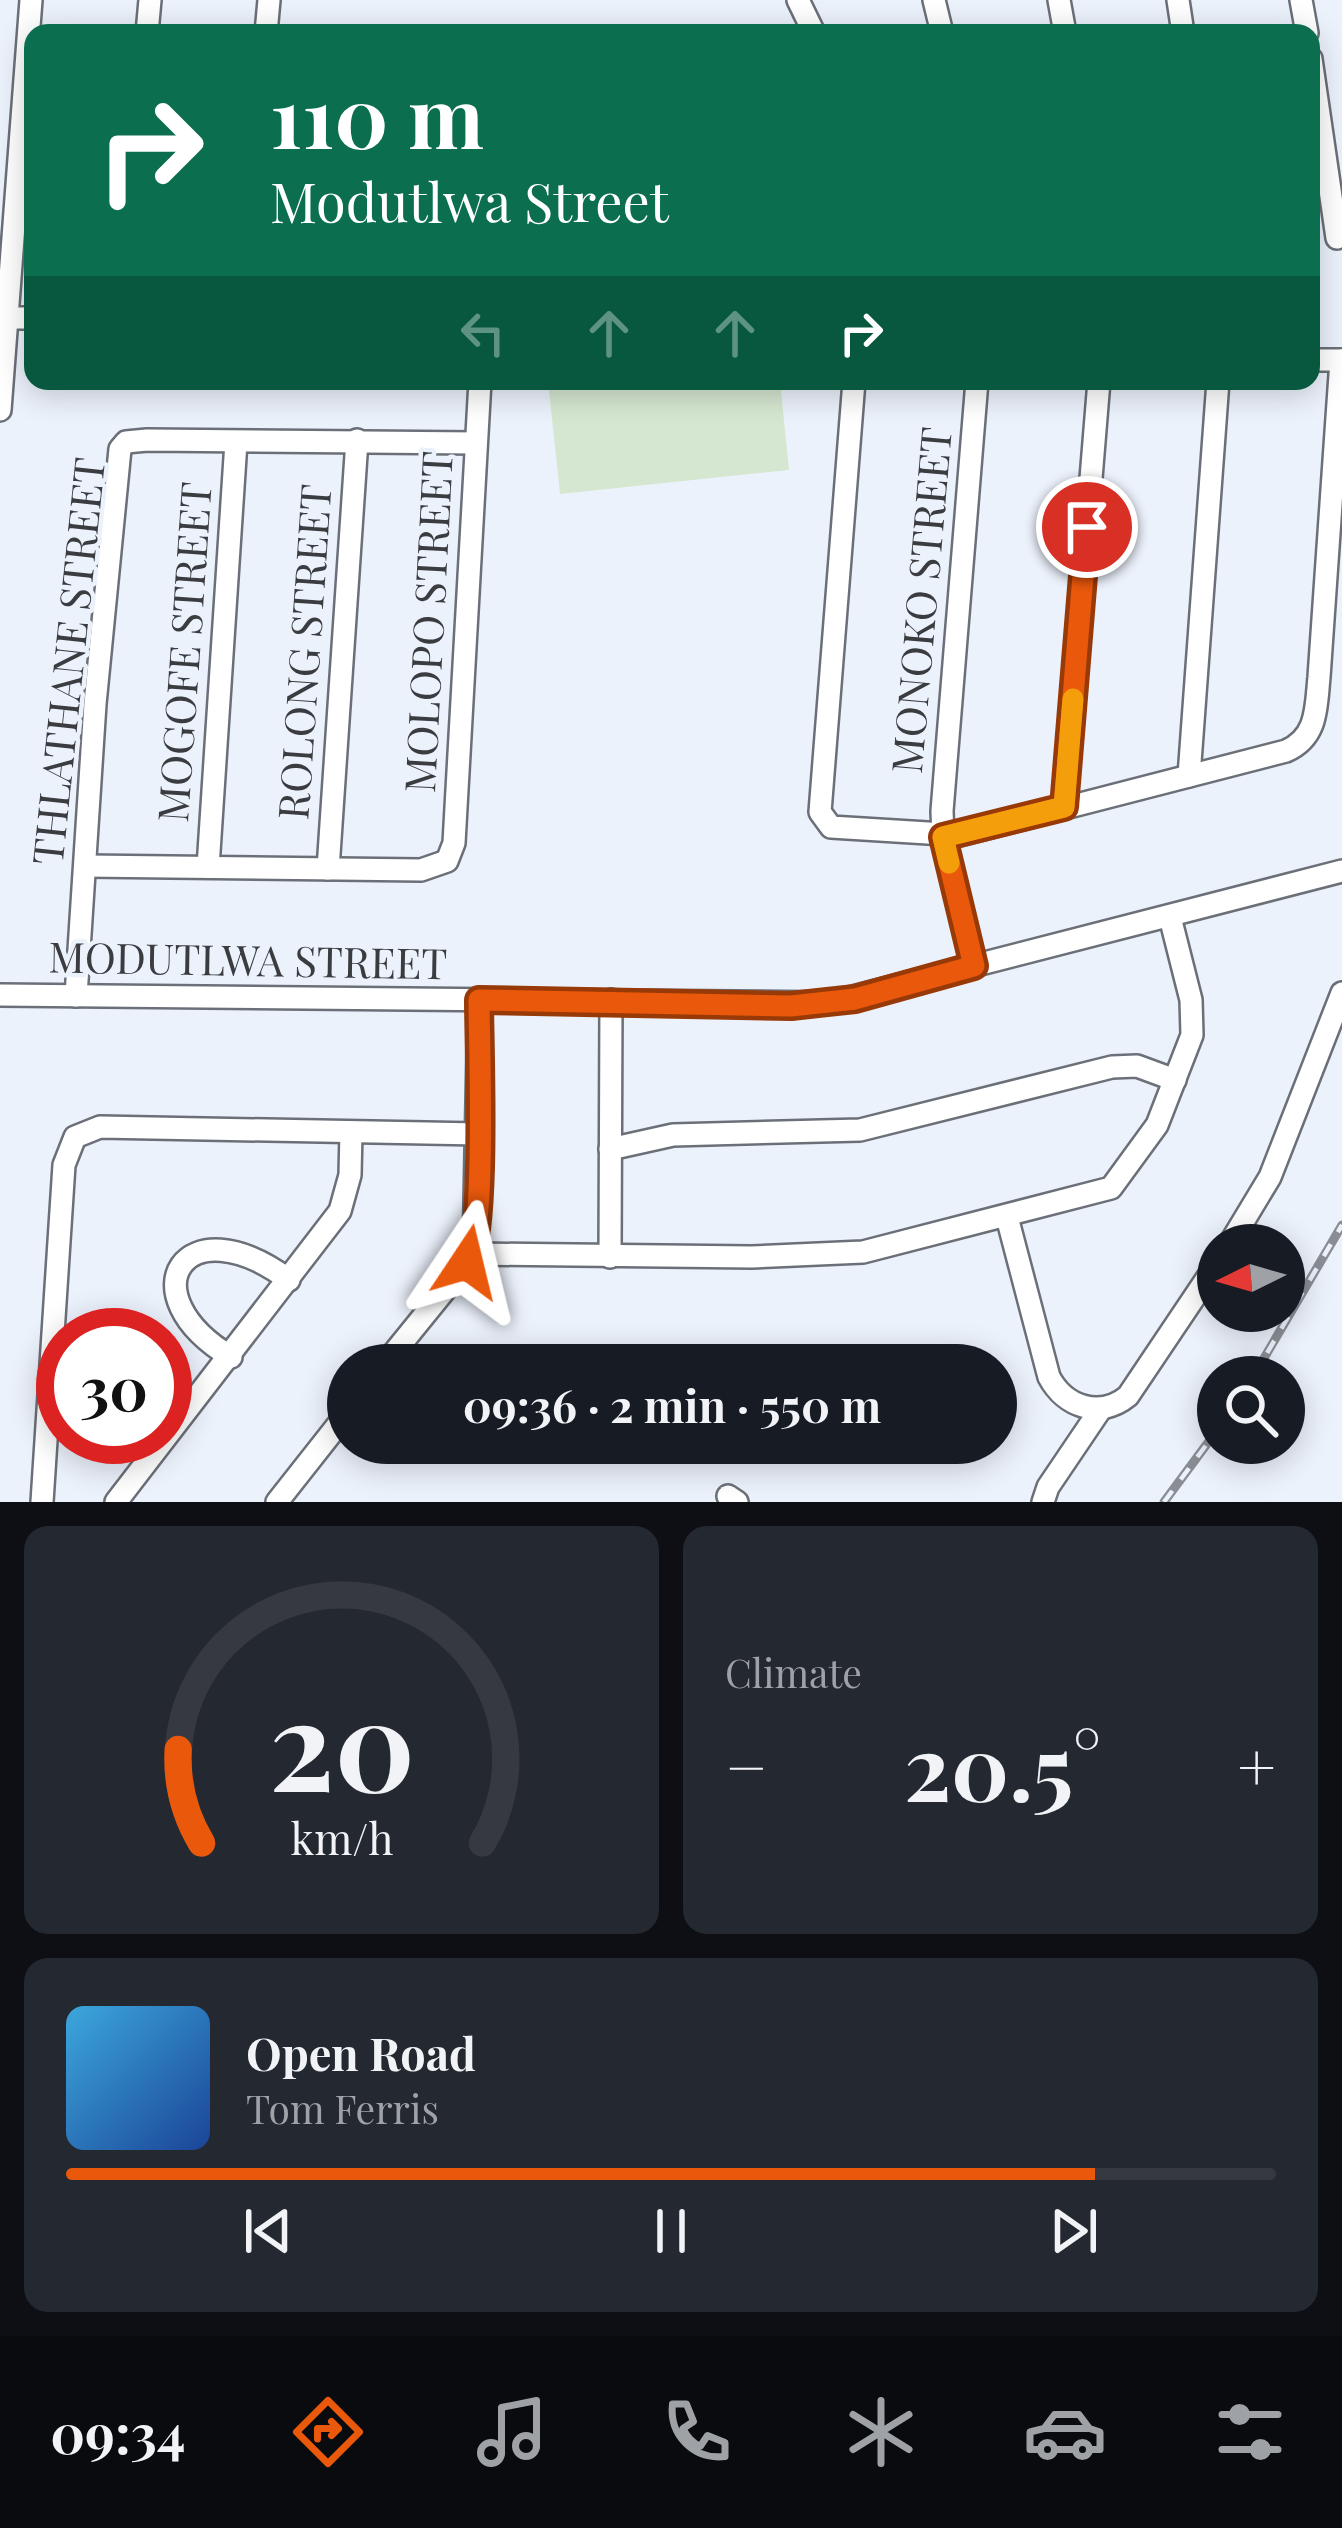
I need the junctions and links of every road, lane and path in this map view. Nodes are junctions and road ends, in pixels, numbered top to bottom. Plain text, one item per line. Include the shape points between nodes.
1 (24, 93) edge
2 (1320, 139) edge
3 (1340, 238) edge
4 (7, 318) junction
5 (24, 318) edge
6 (1342, 360) edge
7 (479, 390) edge
8 (853, 390) edge
9 (976, 390) edge
10 (1098, 390) edge
11 (1217, 390) edge
12 (0, 410) edge
13 (357, 440) junction
14 (236, 442) junction
15 (476, 442) junction
16 (1189, 776) junction
17 (1064, 807) junction
18 (943, 837) junction
19 (85, 866) junction
20 (208, 867) junction
21 (328, 869) junction
22 (1342, 872) edge
23 (1170, 917) junction
24 (974, 966) junction
25 (1342, 993) edge
26 (0, 994) edge
27 (76, 996) junction
28 (479, 1000) junction
29 (611, 1000) junction
30 (1175, 1080) junction
31 (351, 1132) junction
32 (478, 1134) junction
33 (610, 1149) junction
34 (1007, 1217) junction
35 (1242, 1224) edge
36 (474, 1254) junction
37 (610, 1257) junction
38 (289, 1280) junction
39 (1197, 1293) edge
40 (401, 1344) edge
41 (230, 1357) junction
42 (1100, 1410) junction
43 (327, 1439) edge
44 (42, 1502) edge
45 (116, 1502) edge
46 (277, 1502) edge
47 (1043, 1502) edge

1 - 4 street
2 - 3 street
4 - 5 street
4 - 12 street
6 - 16 street via 1313,723 1286,751
7 - 15 street, MOLOPO STREET
8 - 18 street via 820,812 831,827
9 - 18 street, MONOKO STREET
10 - 17 street
11 - 16 street
13 - 14 street
13 - 15 street
13 - 21 street, ROLONG STREET
14 - 19 street, THLATHANE STREET via 147,440 119,451
14 - 20 street, MOGOFE STREET
15 - 21 street, MOLOPO STREET via 454,843 443,865 430,870
16 - 17 street
17 - 18 street
18 - 24 street, MONOKO STREET
19 - 20 street
19 - 27 street, THLATHANE STREET
20 - 21 street
22 - 23 street, MODUTLWA STREET
23 - 24 street, MODUTLWA STREET
23 - 30 street via 1193,1018
24 - 29 street, MODUTLWA STREET via 829,1003
25 - 35 street via 1270,1177
26 - 27 street, MODUTLWA STREET
27 - 28 street, MODUTLWA STREET
28 - 29 street, MODUTLWA STREET
28 - 32 street
29 - 33 street
30 - 33 street via 1112,1066 860,1130 673,1135
30 - 34 street via 1157,1125 1116,1184
31 - 32 street
31 - 38 street via 343,1204
31 - 44 street via 100,1127 75,1137 64,1165
32 - 36 street
33 - 37 street
34 - 37 street via 863,1252
34 - 42 street via 1054,1385 1073,1403
36 - 37 street
36 - 40 street
38 - 41 street
38 - 41 street via 228,1247 186,1262 178,1308 190,1328
39 - 42 street via 1128,1396
41 - 45 street
42 - 47 street
43 - 46 street

